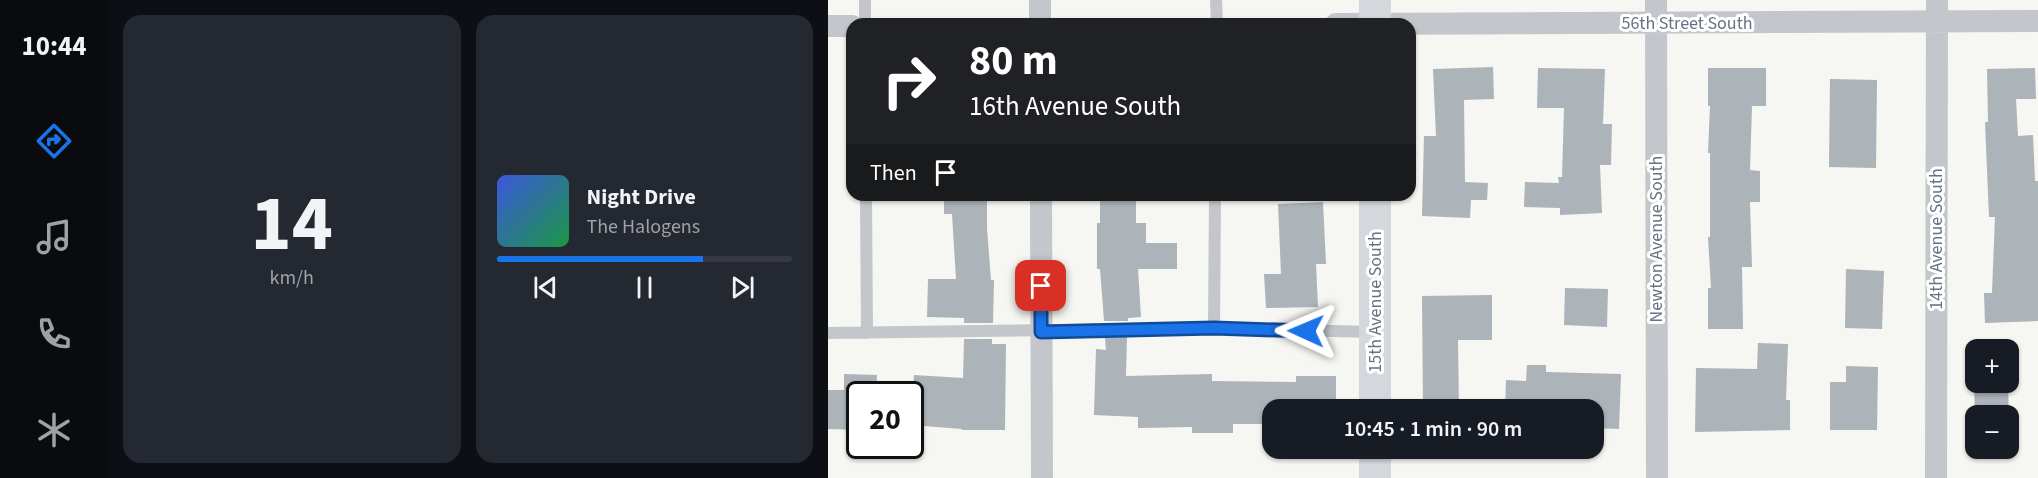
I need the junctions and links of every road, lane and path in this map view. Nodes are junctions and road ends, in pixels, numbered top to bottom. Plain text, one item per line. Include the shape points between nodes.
1 (865, 0) edge
2 (1040, 0) edge
3 (1216, 0) edge
4 (1375, 0) edge
5 (1656, 0) edge
6 (1936, 11) edge
7 (865, 18) edge
8 (1040, 18) edge
9 (1217, 18) edge
10 (1375, 18) edge
11 (2038, 21) edge
12 (1656, 23) junction
13 (1416, 24) edge
14 (828, 26) edge
15 (846, 26) edge
16 (866, 201) edge
17 (1041, 201) edge
18 (1215, 201) edge
19 (1375, 201) edge
20 (1214, 328) junction
21 (1041, 332) junction
22 (828, 333) edge
23 (867, 333) junction
24 (1375, 333) junction
25 (1375, 399) edge
26 (1375, 459) edge
27 (1042, 478) edge
28 (1375, 478) edge
29 (1657, 478) edge
30 (1936, 478) edge

1 - 7 lane
2 - 8 street
3 - 9 lane
4 - 10 street
5 - 12 street, Newton Avenue South
6 - 11 street, 56th Street South
6 - 12 street, 56th Street South
6 - 30 street, 14th Avenue South
12 - 13 street, 56th Street South
12 - 29 street, Newton Avenue South
14 - 15 street
16 - 23 lane
17 - 21 street
18 - 20 lane
19 - 24 street, 15th Avenue South
20 - 21 lane
20 - 24 lane
21 - 23 lane
21 - 27 street
22 - 23 lane
24 - 25 street, 15th Avenue South
26 - 28 street

